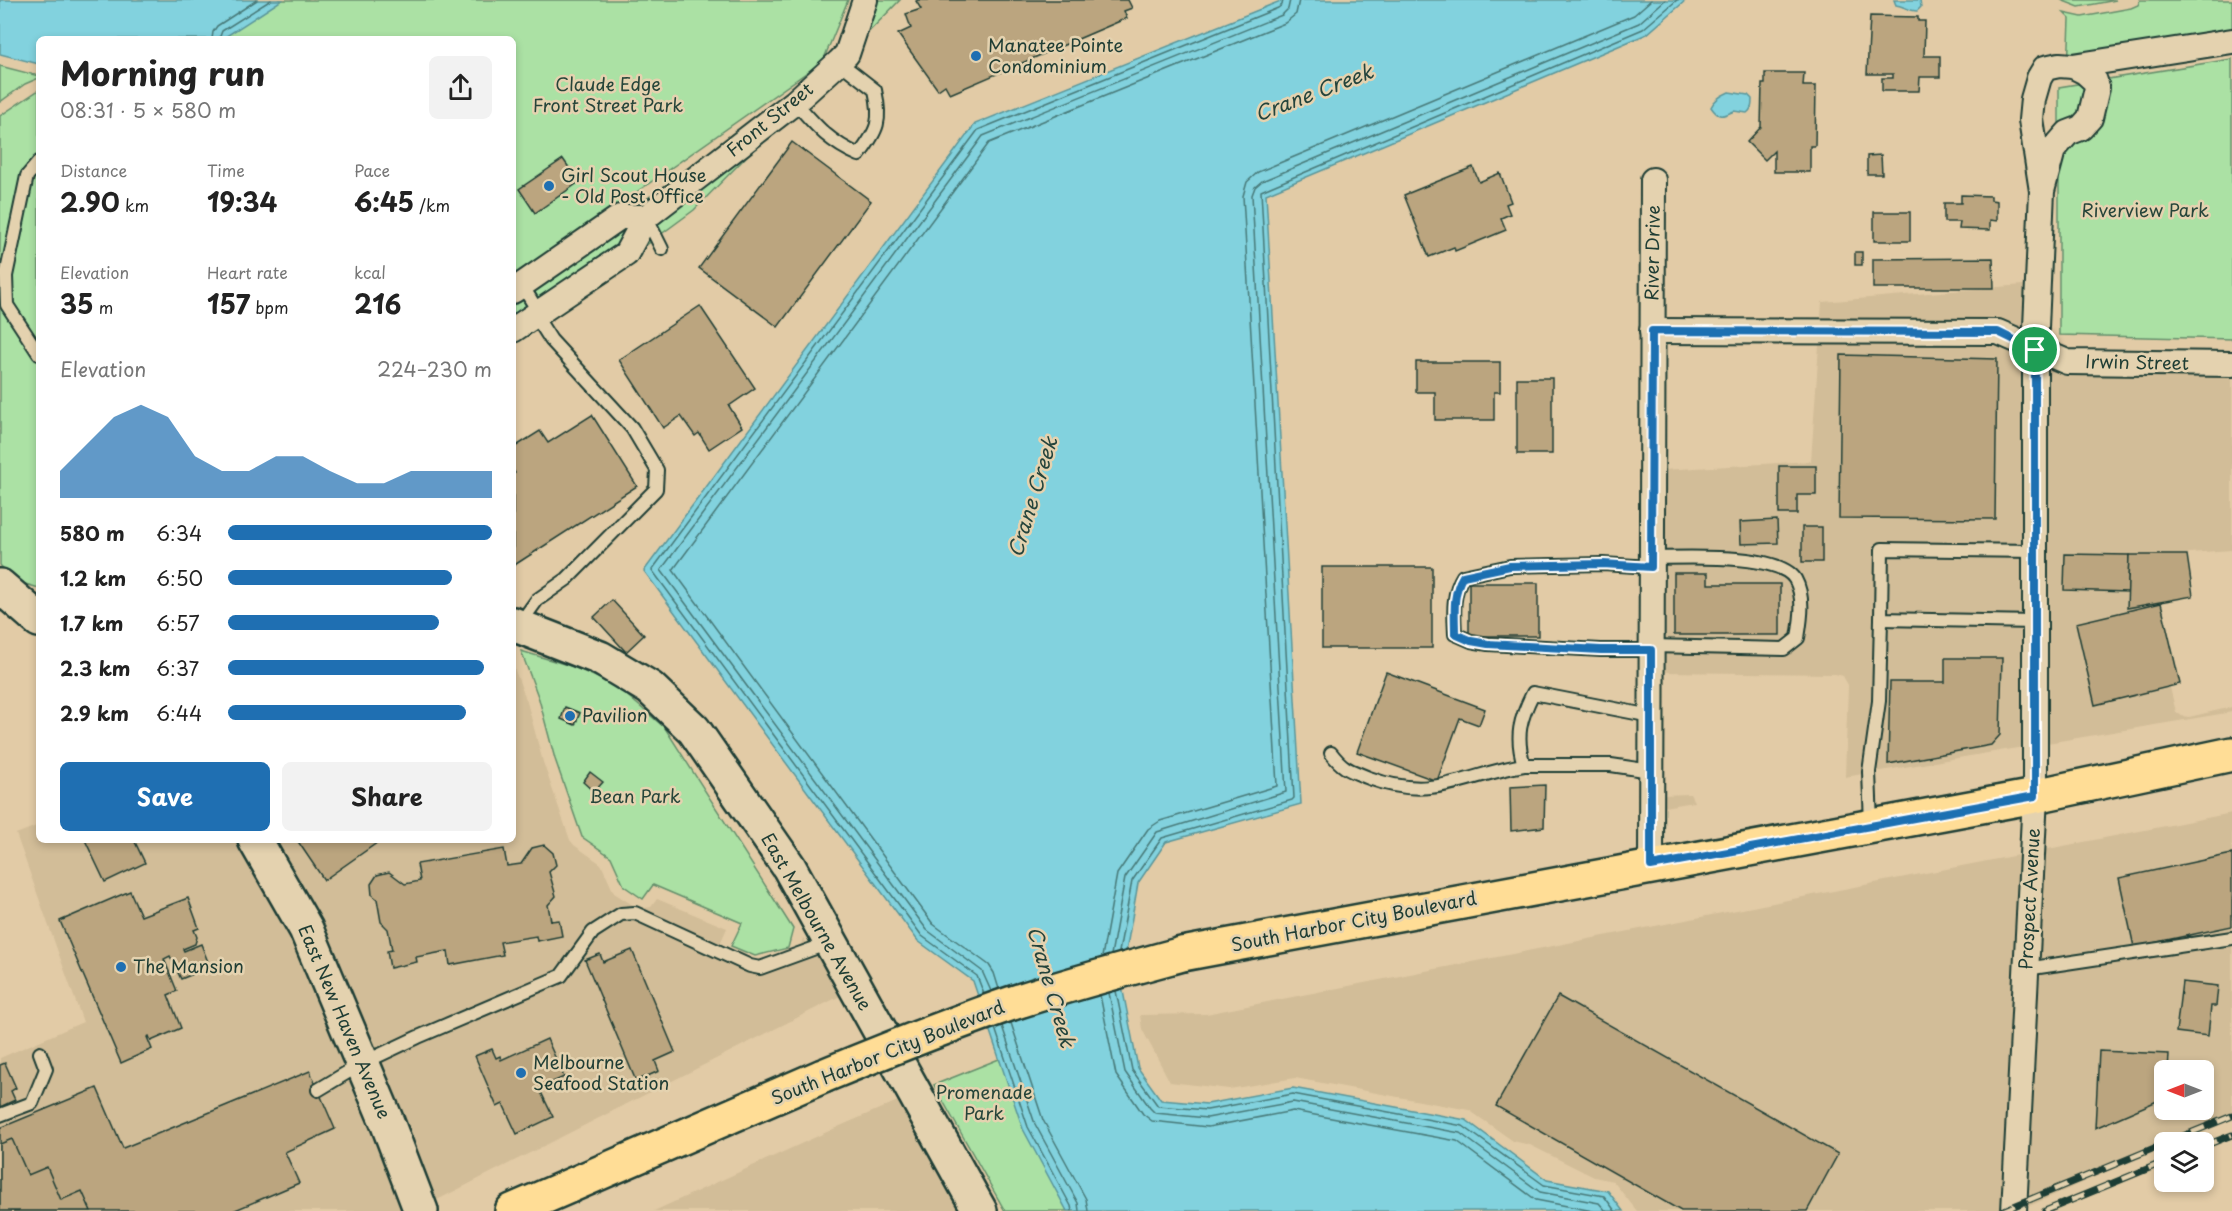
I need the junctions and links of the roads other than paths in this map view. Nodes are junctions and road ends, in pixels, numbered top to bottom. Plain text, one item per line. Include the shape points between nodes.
1 (865, 0) edge
2 (2232, 41) edge
3 (839, 62) junction
4 (2073, 66) junction
5 (795, 102) junction
6 (36, 166) edge
7 (1653, 180) dead end
8 (2042, 191) junction
9 (646, 217) junction
10 (662, 249) dead end
11 (517, 288) edge
12 (537, 314) junction
13 (516, 328) edge
14 (1652, 331) junction
15 (36, 349) edge
16 (2035, 350) junction
17 (2232, 364) edge
18 (2035, 551) junction
19 (1651, 562) junction
20 (0, 586) edge
21 (36, 617) edge
22 (1881, 620) junction
23 (2035, 622) junction
24 (516, 625) edge
25 (1651, 648) junction
26 (1651, 716) junction
27 (1331, 753) dead end
28 (2232, 754) edge
29 (1524, 765) junction
30 (1651, 771) junction
31 (2035, 796) junction
32 (1871, 826) junction
33 (257, 843) edge
34 (1651, 866) junction
35 (2232, 938) edge
36 (831, 942) junction
37 (2026, 969) junction
38 (40, 1053) dead end
39 (363, 1063) junction
40 (318, 1089) dead end
41 (0, 1115) edge
42 (421, 1211) edge
43 (512, 1211) edge
44 (980, 1211) edge
45 (2014, 1211) edge

1 - 3 street, Front Street via 847,54
2 - 4 street
3 - 5 street, Front Street
3 - 5 lane via 875,90 879,110 875,134 859,155 838,146
4 - 8 street, Prospect Avenue via 2045,68 2033,99 2031,120
4 - 8 street, Prospect Avenue via 2095,81 2095,100 2090,118 2081,128 2068,133 2053,150
5 - 9 street, Front Street
6 - 15 lane via 27,176 6,276 6,295 7,305
7 - 14 street, River Drive
8 - 16 street, Prospect Avenue
9 - 10 lane
9 - 11 street via 620,217
9 - 12 street, Front Street via 626,254
11 - 12 lane
12 - 13 street, Front Street
12 - 24 lane via 551,340 632,428 657,470 656,489 567,579 537,600
14 - 16 street, Irwin Street via 1998,332
14 - 19 street, River Drive
16 - 17 street, Irwin Street via 2067,362
16 - 18 street, Prospect Avenue
18 - 22 lane via 1882,549
18 - 23 street, Prospect Avenue
19 - 25 street, River Drive
19 - 25 lane via 1744,559 1782,567 1795,579 1802,605 1798,638 1784,649
19 - 25 lane via 1510,566 1463,576 1454,602 1455,634 1471,641 1601,650
20 - 21 street
22 - 23 lane
22 - 32 lane via 1879,701 1869,772
23 - 31 street, Prospect Avenue
24 - 36 street, East Melbourne Avenue via 600,658 650,688 694,730 789,867
25 - 26 street, River Drive
26 - 29 lane via 1533,693 1521,718 1519,748
26 - 30 street, River Drive
27 - 29 lane via 1342,767 1383,783 1417,789 1454,784
28 - 31 main road, South Harbor City Boulevard
29 - 30 lane via 1611,765
30 - 34 street, River Drive
31 - 32 main road, South Harbor City Boulevard
31 - 37 street, Prospect Avenue
32 - 34 main road, South Harbor City Boulevard
33 - 39 street, East New Haven Avenue via 306,930
34 - 43 main road, South Harbor City Boulevard, bridge via 1182,954 1087,980 908,1040
35 - 37 lane
36 - 39 lane via 760,968 635,913 621,914 593,932 561,976
36 - 44 street, East Melbourne Avenue
37 - 45 street, Prospect Avenue
38 - 41 lane via 46,1069 32,1103
39 - 40 lane
39 - 42 street, East New Haven Avenue

